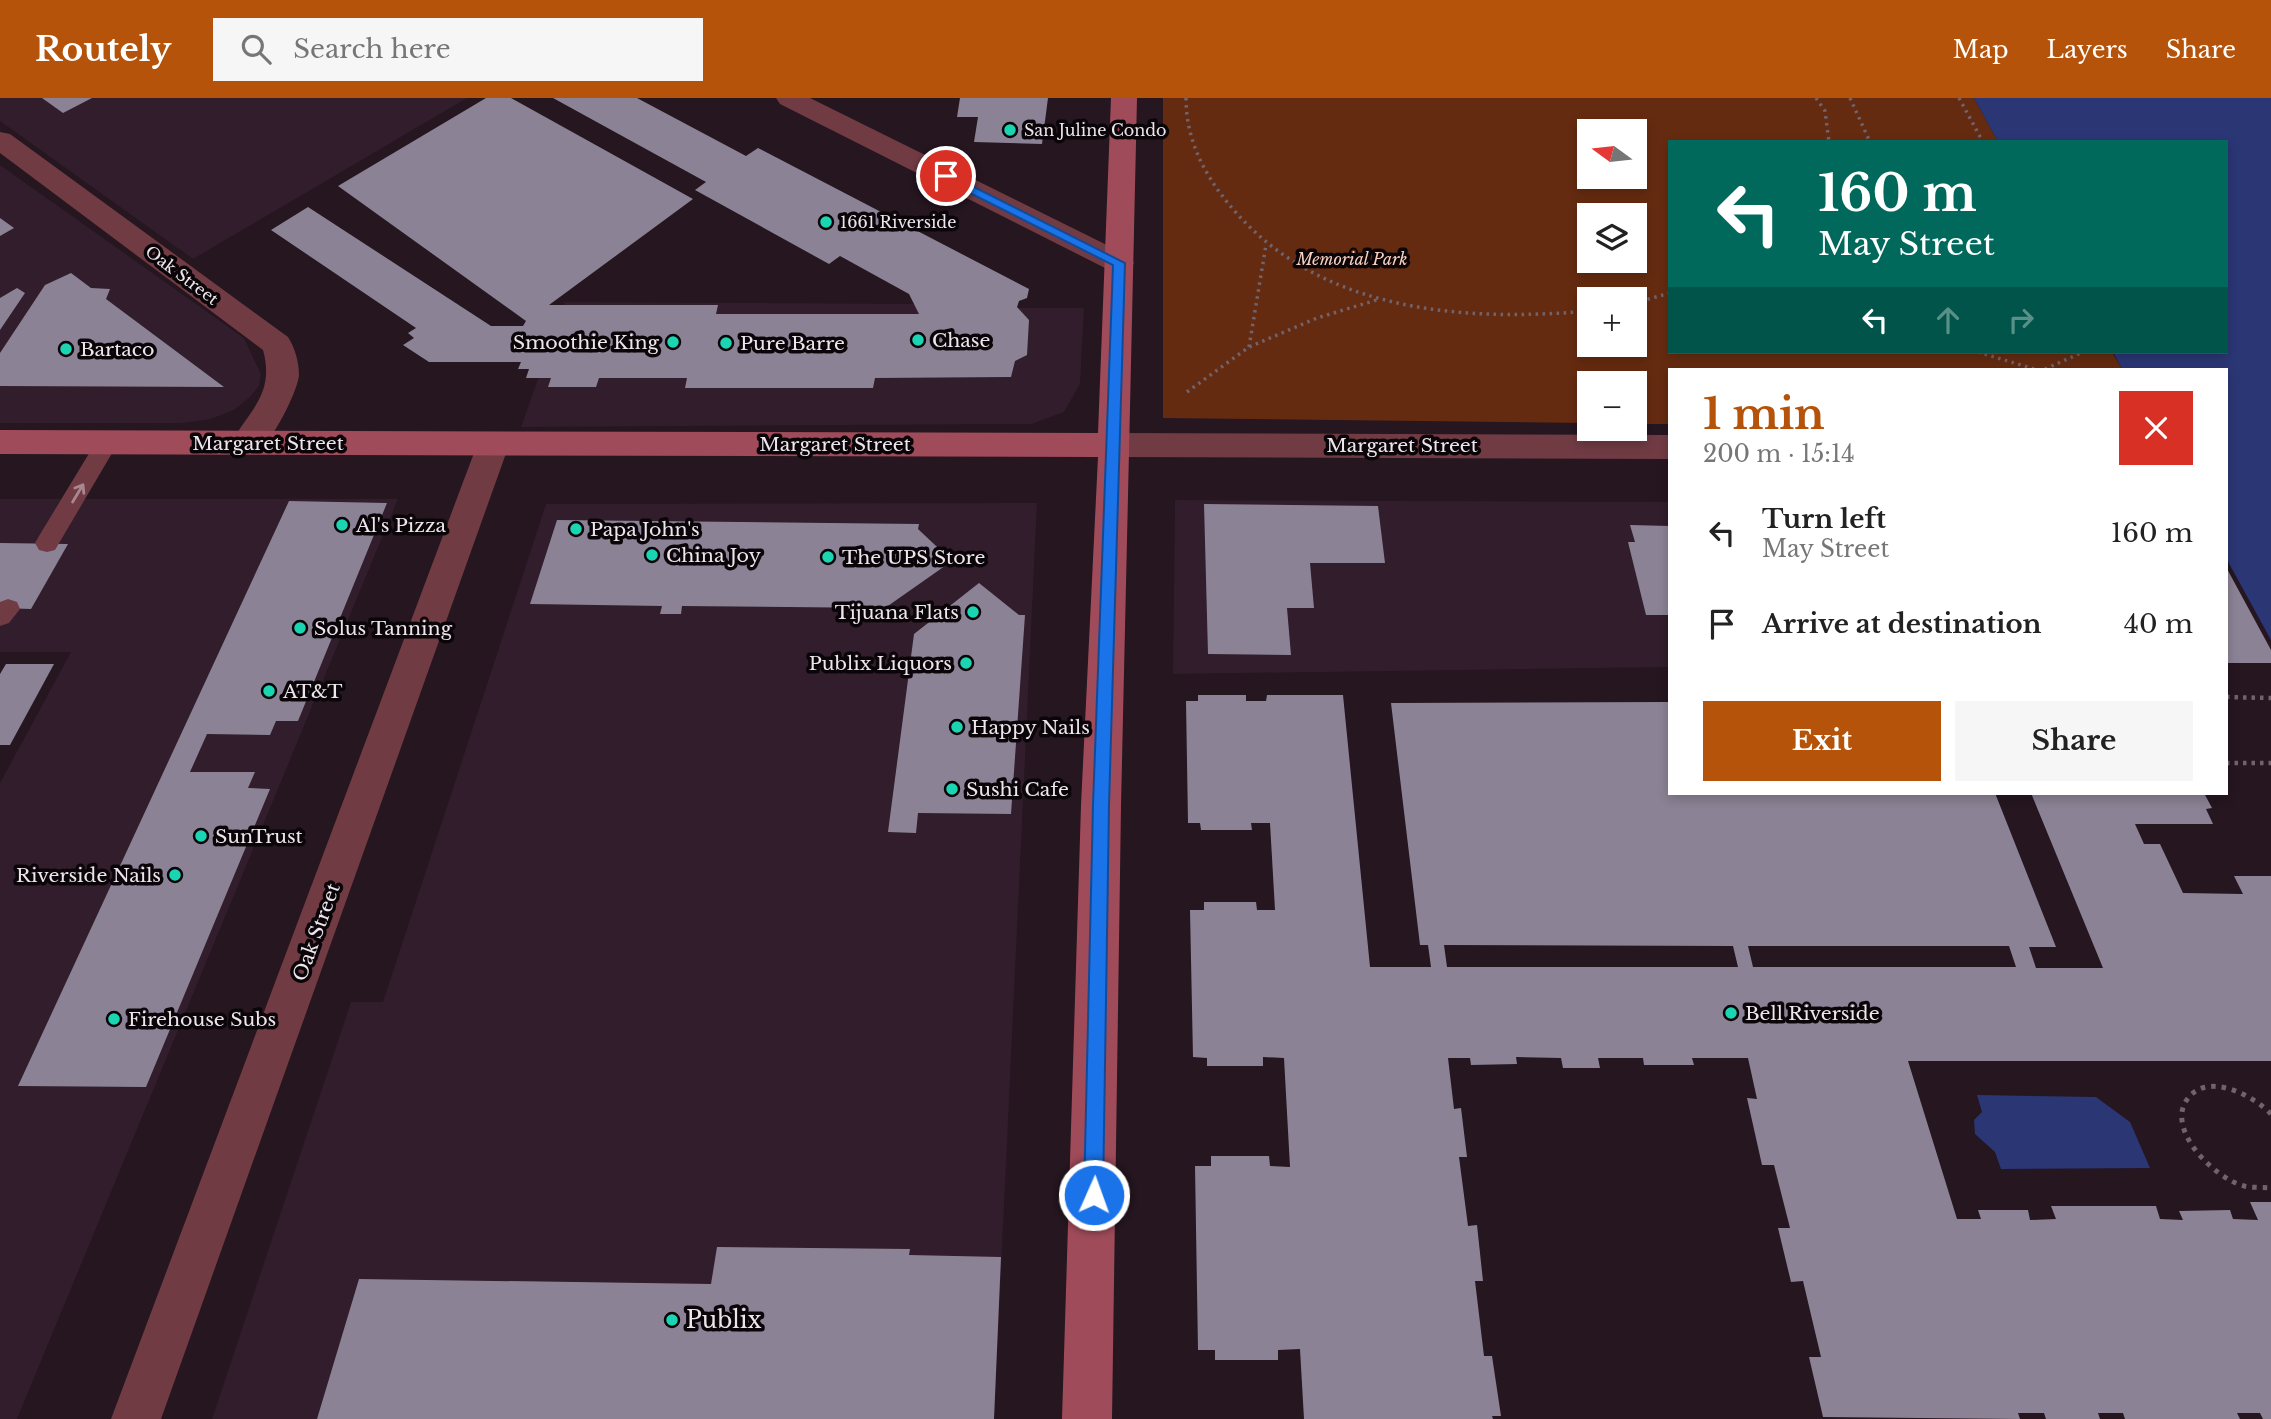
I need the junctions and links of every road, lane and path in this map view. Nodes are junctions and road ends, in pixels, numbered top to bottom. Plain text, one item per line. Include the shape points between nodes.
1 (789, 98) edge
2 (1124, 98) edge
3 (1186, 98) edge
4 (1816, 98) edge
5 (1850, 98) edge
6 (1959, 98) edge
7 (0, 140) edge
8 (1829, 140) edge
9 (1869, 140) edge
10 (1982, 140) edge
11 (1266, 245) junction
12 (1119, 263) junction
13 (1668, 294) edge
14 (1381, 299) junction
15 (1647, 299) edge
16 (1577, 312) edge
17 (1249, 347) junction
18 (1985, 354) edge
19 (2079, 354) edge
20 (2031, 368) edge
21 (2047, 368) edge
22 (1187, 392) dead end
23 (0, 442) edge
24 (107, 443) junction
25 (247, 443) junction
26 (493, 444) junction
27 (1114, 444) junction
28 (1668, 447) edge
29 (47, 543) dead end
30 (2228, 697) edge
31 (2271, 698) edge
32 (2228, 763) edge
33 (2271, 763) edge
34 (2271, 1114) edge
35 (2271, 1188) edge
36 (136, 1419) edge
37 (1087, 1419) edge

1 - 12 street
2 - 12 main road
3 - 11 path via 1191,140 1203,170 1227,206
4 - 8 path via 1825,111
5 - 9 path
6 - 10 path
7 - 25 street, Oak Street via 276,345 284,365 282,389
11 - 14 path via 1318,277
11 - 17 path
12 - 27 main road
13 - 15 path
14 - 16 path via 1489,316
14 - 17 path via 1317,318
17 - 22 path
18 - 20 path
19 - 21 path
23 - 24 main road, Margaret Street
24 - 25 main road, Margaret Street
29 -> 24 lane
25 - 26 main road, Margaret Street
26 - 27 main road, Margaret Street
26 - 36 street, Oak Street
27 - 28 street, Margaret Street
27 - 37 main road
30 - 31 path
32 - 33 path
34 - 35 path via 2248,1095 2211,1086 2186,1100 2182,1114 2192,1148 2204,1163 2238,1185

